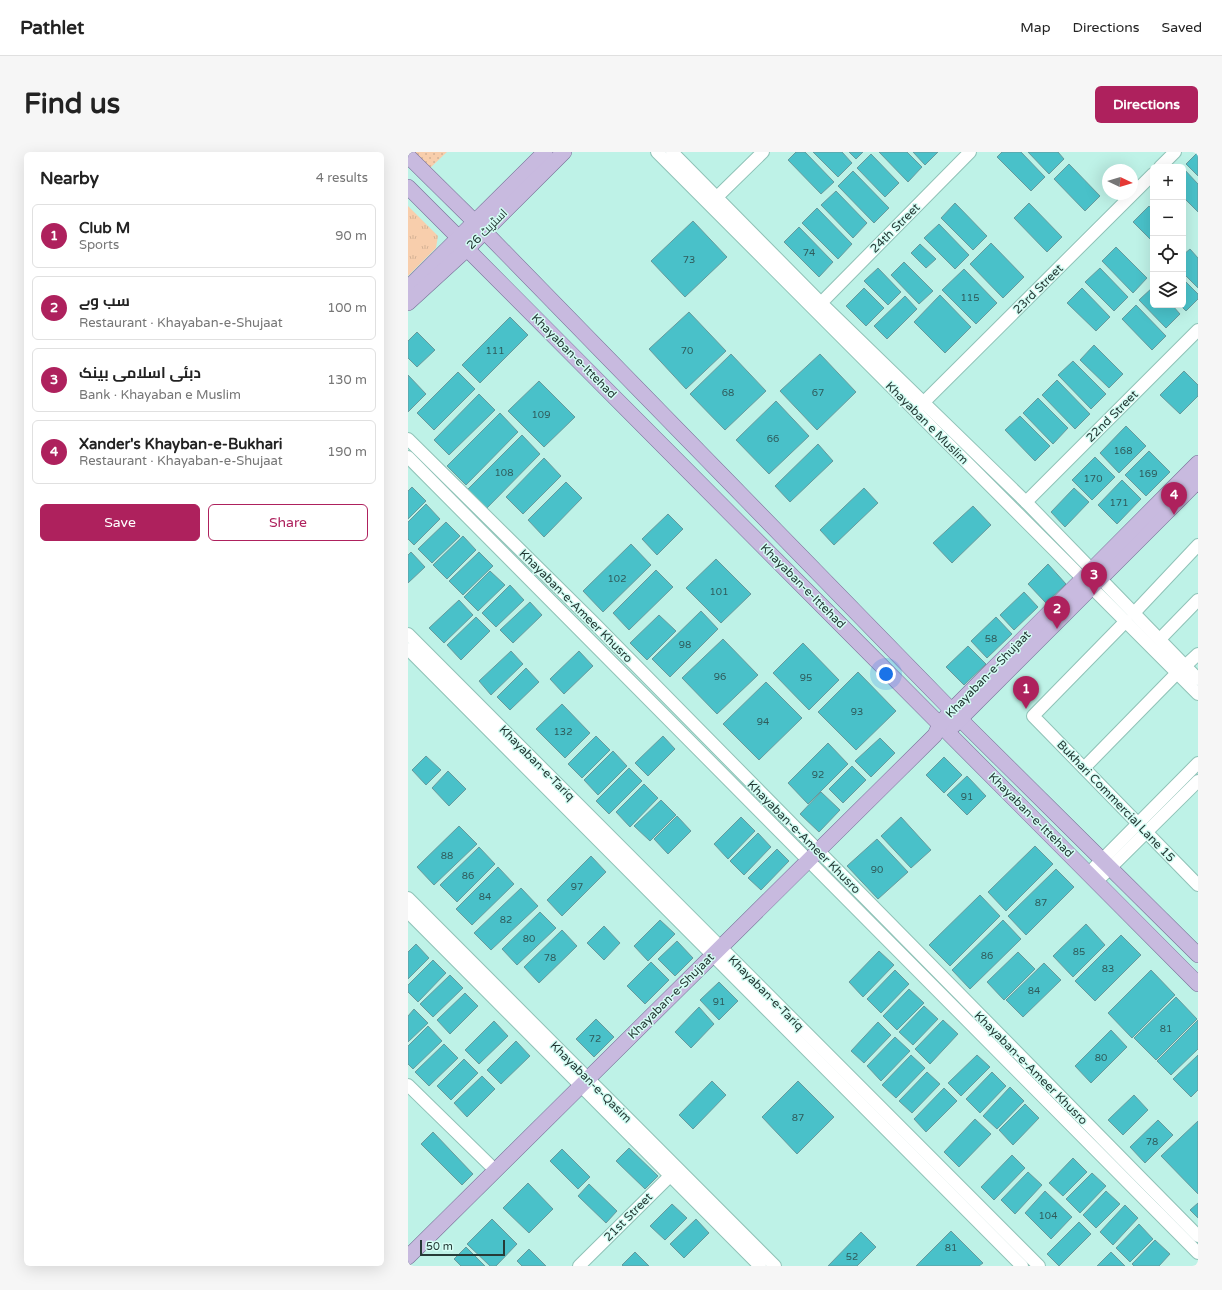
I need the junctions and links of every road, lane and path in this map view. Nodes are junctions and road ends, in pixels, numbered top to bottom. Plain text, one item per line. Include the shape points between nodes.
1 (545, 152) edge
2 (564, 152) edge
3 (657, 152) edge
4 (672, 152) edge
5 (763, 152) edge
6 (970, 152) edge
7 (1175, 152) edge
8 (408, 156) edge
9 (1163, 164) edge
10 (1150, 177) edge
11 (408, 187) edge
12 (716, 198) junction
13 (480, 227) junction
14 (463, 244) junction
15 (408, 288) edge
16 (408, 303) edge
17 (821, 303) junction
18 (1198, 330) edge
19 (866, 355) junction
20 (922, 404) junction
21 (408, 438) edge
22 (408, 457) edge
23 (1198, 463) edge
24 (1198, 481) edge
25 (1026, 502) junction
26 (1198, 546) edge
27 (1091, 578) junction
28 (1198, 600) edge
29 (1130, 617) junction
30 (599, 628) junction
31 (408, 634) edge
32 (589, 639) junction
33 (1160, 639) junction
34 (618, 648) junction
35 (408, 649) edge
36 (1198, 654) edge
37 (606, 657) junction
38 (1181, 670) junction
39 (1198, 679) edge
40 (1198, 694) edge
41 (956, 714) junction
42 (491, 725) junction
43 (941, 728) junction
44 (1198, 763) edge
45 (1084, 768) junction
46 (1198, 781) edge
47 (1137, 823) junction
48 (1146, 833) junction
49 (813, 855) junction
50 (1106, 864) junction
51 (1093, 877) junction
52 (1198, 885) edge
53 (408, 898) edge
54 (408, 912) edge
55 (716, 952) junction
56 (1198, 954) edge
57 (1198, 984) edge
58 (584, 1082) junction
59 (408, 1085) edge
60 (495, 1170) junction
61 (674, 1172) junction
62 (1198, 1236) edge
63 (1198, 1253) edge
64 (408, 1257) edge
65 (766, 1264) edge
66 (579, 1266) edge
67 (1022, 1266) edge
68 (1039, 1266) edge

1 - 13 main road, اسٹریٹ 26
2 - 13 main road, اسٹریٹ 26
3 - 19 street, Khayaban e Muslim
4 - 12 street, Khayaban e Muslim
5 - 12 street
6 - 17 street, 24th Street
7 - 9 street
8 - 13 main road, Khayaban-e-Ittehad
10 - 20 street, 23rd Street
11 - 14 main road, Khayaban-e-Ittehad
12 - 17 street, Khayaban e Muslim
13 - 14 main road, اسٹریٹ 26
13 - 41 main road, Khayaban-e-Ittehad
14 - 15 main road, اسٹریٹ 26
14 - 16 main road, اسٹریٹ 26
14 - 43 main road, Khayaban-e-Ittehad
17 - 19 street, Khayaban e Muslim
18 - 25 street, 22nd Street
19 - 20 street, Khayaban e Muslim
19 - 27 street, Khayaban e Muslim
20 - 25 street, Khayaban e Muslim
21 - 30 street, Khayaban-e-Ameer Khusro
22 - 32 street, Khayaban-e-Ameer Khusro
23 - 27 main road, Khayaban-e-Shujaat
24 - 27 main road, Khayaban-e-Shujaat
25 - 27 street, Khayaban e Muslim
26 - 29 street
27 - 29 street, Khayaban e Muslim
27 - 41 main road, Khayaban-e-Shujaat
28 - 33 street
29 - 33 street, Khayaban e Muslim
29 - 38 street, Khayaban e Muslim
29 - 45 street, Bukhari Commercial Lane 15 via 1033,716
30 - 32 street via 599,639
30 - 34 street, Khayaban-e-Ameer Khusro
31 - 42 street, Khayaban-e-Tariq
32 - 37 street, Khayaban-e-Ameer Khusro
33 - 38 street, Khayaban e Muslim
34 - 37 street via 609,648
34 - 49 street, Khayaban-e-Ameer Khusro
35 - 42 street, Khayaban-e-Tariq
36 - 38 street
37 - 49 street, Khayaban-e-Ameer Khusro
38 - 39 street, Khayaban e Muslim
38 - 40 street, Khayaban e Muslim
38 - 45 street
41 - 43 main road, Khayaban-e-Shujaat
41 - 43 main road via 945,707 943,713 938,716
41 - 50 main road, Khayaban-e-Ittehad
42 - 55 street, Khayaban-e-Tariq
43 - 49 main road, Khayaban-e-Shujaat
43 - 51 main road, Khayaban-e-Ittehad
44 - 47 street
45 - 47 street, Bukhari Commercial Lane 15
46 - 48 street
47 - 48 street, Bukhari Commercial Lane 15
47 - 50 street
48 - 50 street
48 - 52 street, Bukhari Commercial Lane 15
49 - 55 main road, Khayaban-e-Shujaat
49 - 62 street, Khayaban-e-Ameer Khusro
49 - 63 street, Khayaban-e-Ameer Khusro
50 - 51 street
50 - 56 main road, Khayaban-e-Ittehad
51 - 57 main road, Khayaban-e-Ittehad
53 - 58 street, Khayaban-e-Qasim
54 - 58 street, Khayaban-e-Qasim
55 - 58 main road, Khayaban-e-Shujaat
55 - 67 street, Khayaban-e-Tariq
55 - 68 street, Khayaban-e-Tariq
58 - 60 main road, Khayaban-e-Shujaat
58 - 61 street, Khayaban-e-Qasim
59 - 60 street
60 - 64 main road, Khayaban-e-Shujaat
61 - 65 street, Khayaban-e-Qasim
61 - 66 street, 21st Street

